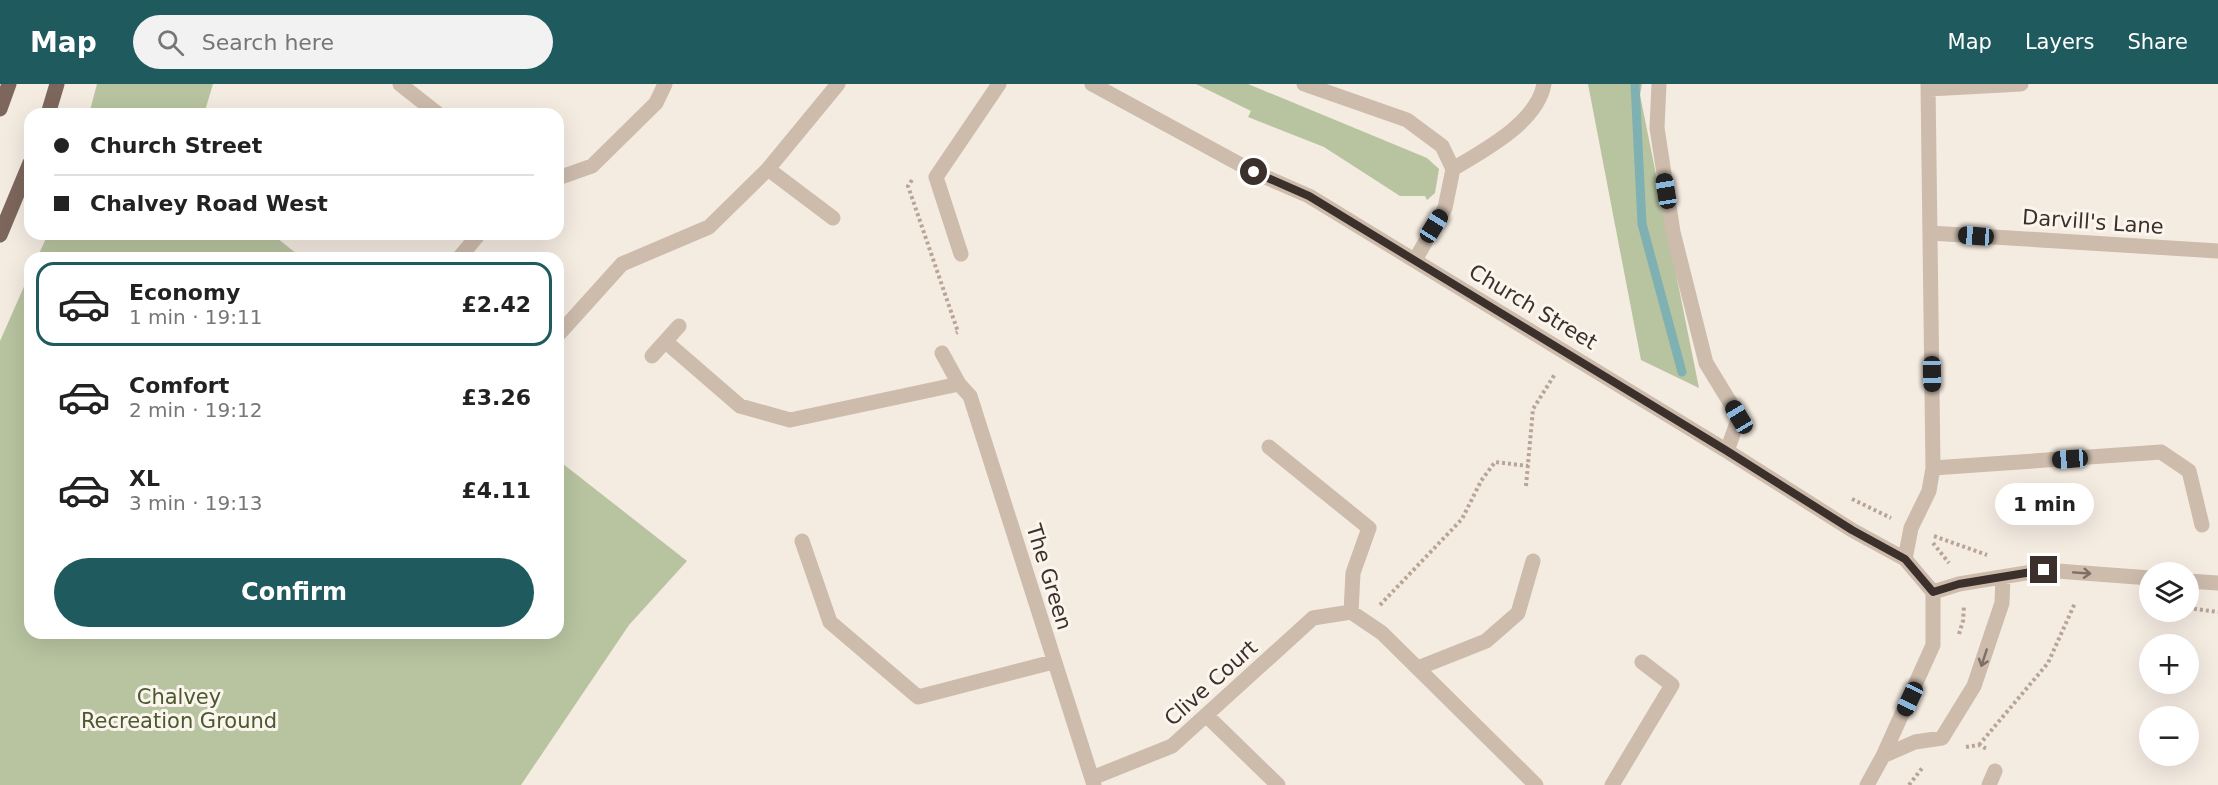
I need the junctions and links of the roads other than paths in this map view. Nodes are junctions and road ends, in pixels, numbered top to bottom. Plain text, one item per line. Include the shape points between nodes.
1 (9, 84) edge
2 (57, 84) edge
3 (400, 84) edge
4 (665, 84) edge
5 (838, 84) edge
6 (999, 84) edge
7 (1092, 84) edge
8 (1304, 84) edge
9 (1544, 84) edge
10 (1659, 84) edge
11 (2021, 84) edge
12 (1929, 86) edge
13 (50, 108) edge
14 (430, 108) edge
15 (0, 109) edge
16 (768, 169) junction
17 (1453, 170) junction
18 (564, 176) edge
19 (24, 178) edge
20 (833, 219) dead end
21 (1930, 233) junction
22 (0, 236) edge
23 (474, 240) edge
24 (2218, 251) edge
25 (464, 252) edge
26 (961, 254) dead end
27 (1415, 260) junction
28 (679, 326) dead end
29 (564, 328) edge
30 (666, 342) junction
31 (942, 353) dead end
32 (652, 356) dead end
33 (959, 384) junction
34 (1269, 447) dead end
35 (1727, 451) junction
36 (1933, 468) junction
37 (2202, 525) dead end
38 (802, 541) dead end
39 (1905, 559) junction
40 (1533, 561) dead end
41 (2003, 577) junction
42 (2139, 577) edge
43 (2199, 581) edge
44 (2218, 583) edge
45 (1933, 592) junction
46 (1351, 612) junction
47 (1053, 662) junction
48 (1642, 662) dead end
49 (1418, 668) junction
50 (1206, 715) junction
51 (1883, 756) junction
52 (1093, 782) edge
53 (1278, 785) edge
54 (1536, 785) edge
55 (1612, 785) edge
56 (1867, 785) edge

1 - 15 main road
2 - 13 main road
3 - 14 street
4 - 18 street via 656,103 592,166
5 - 16 street
6 - 26 street via 936,177
7 - 27 street, Church Street via 1254,172 1309,196
8 - 17 street via 1407,120 1442,146
9 - 17 street via 1535,106 1515,128
10 - 35 street via 1657,128 1673,232 1706,363 1739,417
11 - 12 street
12 - 21 street
16 - 20 street
16 - 29 street via 709,227 622,264
17 - 27 street via 1445,208
19 - 22 main road
21 - 24 street, Darvill's Lane
21 - 36 street
23 - 25 street
27 - 35 street, Church Street
28 - 30 street
30 - 32 street
30 - 33 street via 740,406 790,420
31 - 33 street, The Green
33 - 47 street, The Green via 970,396
34 - 46 street via 1369,528 1353,573
35 - 39 street, Church Street
36 - 37 street via 2161,452 2189,471
36 - 39 street via 1929,491 1911,528
38 - 47 street via 830,622 918,697
39 - 45 street, Church Street
40 - 49 street via 1518,613 1486,641
41 -> 42 street via 2044,570
41 - 45 street
41 -> 51 street via 2002,603 1974,686 1942,738 1915,742
43 - 44 street
45 - 51 street via 1933,645
46 - 49 street via 1382,633
46 - 50 street, Clive Court via 1313,618
47 - 52 street, The Green
48 - 55 street via 1672,685
49 - 54 street
50 - 52 street, Clive Court via 1172,746
50 - 53 street
51 - 56 street

